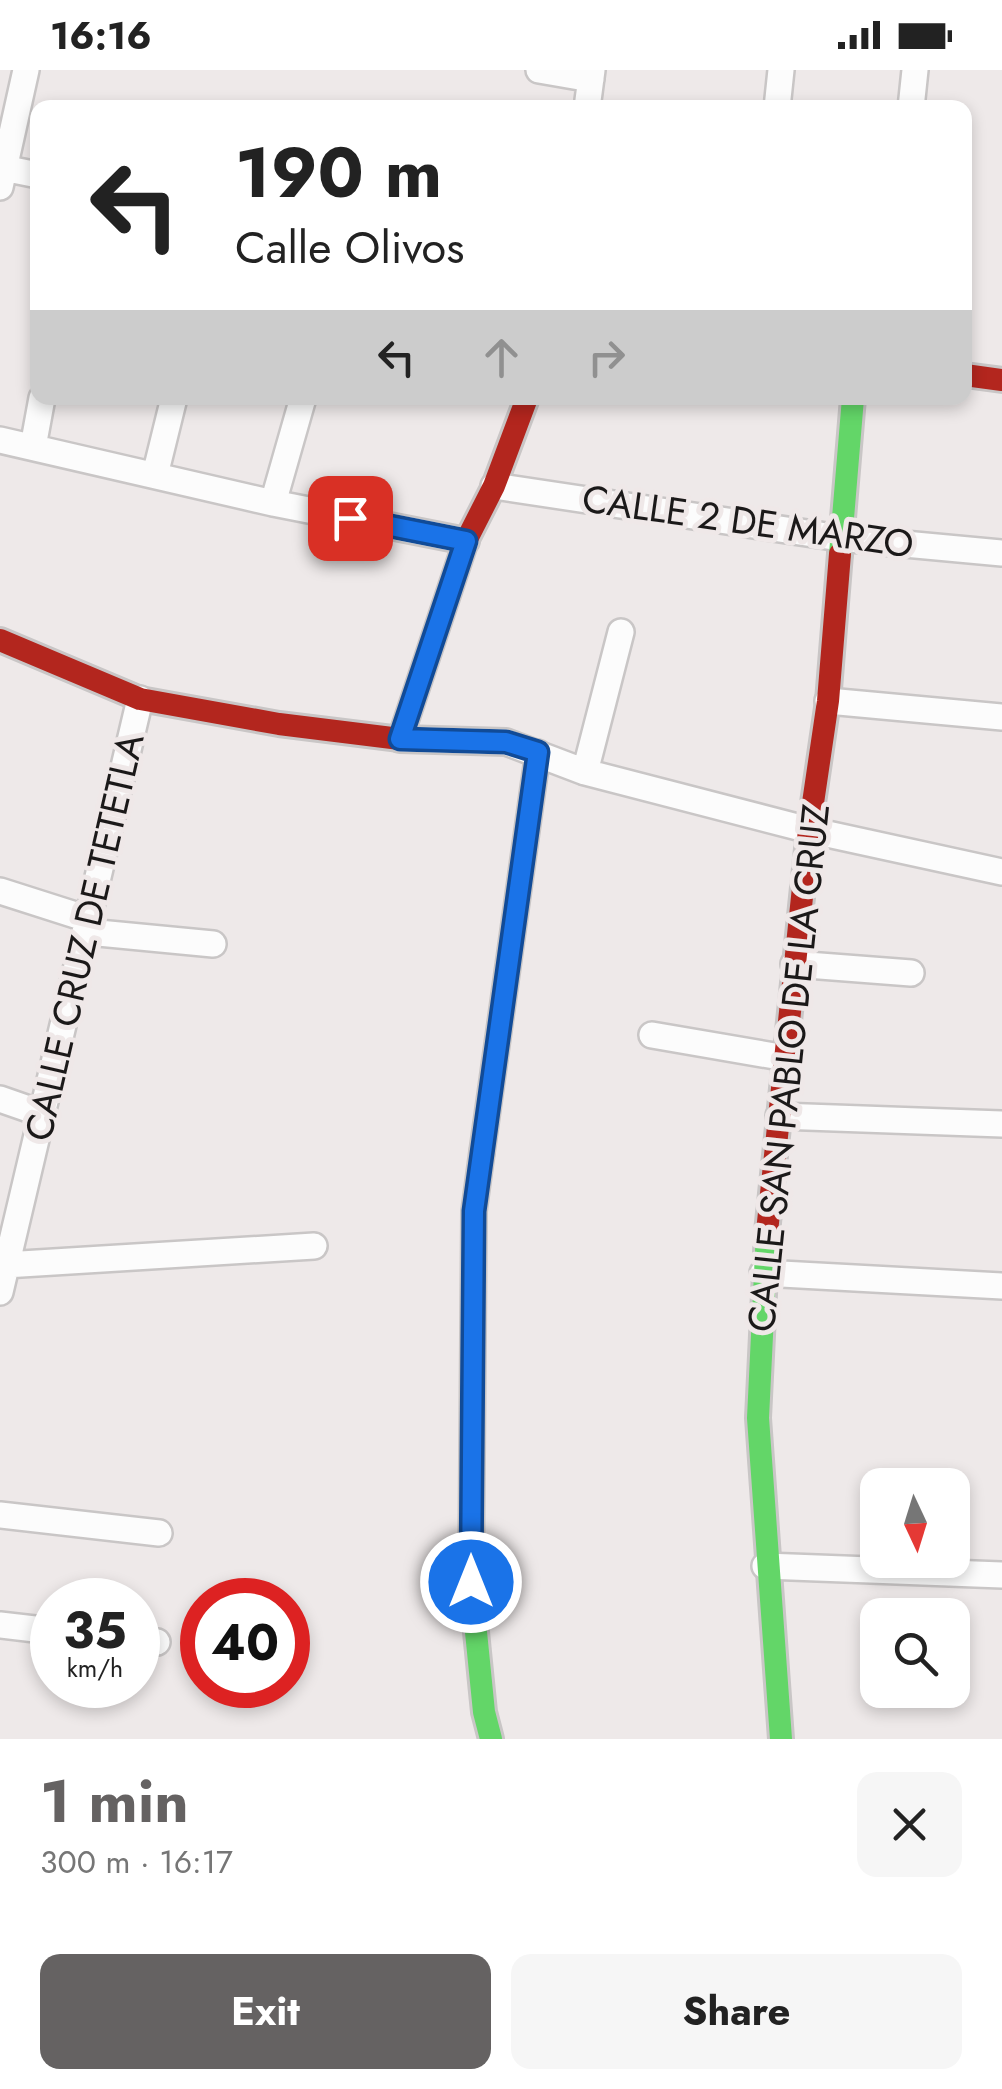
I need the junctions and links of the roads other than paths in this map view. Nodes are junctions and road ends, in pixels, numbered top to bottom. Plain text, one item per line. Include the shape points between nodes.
1 (26, 70) edge
2 (539, 70) edge
3 (781, 70) edge
4 (915, 70) edge
5 (591, 74) edge
6 (588, 100) edge
7 (778, 100) edge
8 (912, 100) edge
9 (30, 176) edge
10 (2, 178) edge
11 (972, 376) edge
12 (1002, 380) edge
13 (41, 405) edge
14 (172, 405) edge
15 (301, 405) edge
16 (524, 405) edge
17 (852, 405) edge
18 (0, 440) edge
19 (33, 446) junction
20 (156, 476) junction
21 (494, 486) junction
22 (273, 503) junction
23 (840, 538) junction
24 (466, 541) junction
25 (1002, 552) edge
26 (621, 632) dead end
27 (0, 640) edge
28 (140, 699) junction
29 (828, 701) junction
30 (1002, 717) edge
31 (400, 739) junction
32 (538, 752) junction
33 (585, 772) junction
34 (809, 830) junction
35 (1002, 872) edge
36 (0, 891) edge
37 (89, 926) junction
38 (213, 944) dead end
39 (794, 964) junction
40 (911, 973) dead end
41 (652, 1034) dead end
42 (786, 1058) junction
43 (0, 1100) edge
44 (43, 1114) junction
45 (780, 1116) junction
46 (1002, 1124) edge
47 (314, 1246) dead end
48 (5, 1265) junction
49 (763, 1273) junction
50 (1002, 1286) edge
51 (0, 1292) edge
52 (0, 1515) edge
53 (159, 1534) dead end
54 (765, 1566) junction
55 (1002, 1575) edge
56 (0, 1626) edge
57 (30, 1629) edge
58 (490, 1739) edge
59 (781, 1739) edge

1 - 10 street
2 - 5 street
3 - 7 street
4 - 8 street
5 - 6 street
9 - 10 street
11 - 12 street
13 - 19 street
14 - 20 street
15 - 22 street
16 - 21 street
17 - 23 street, CALLE SAN PABLO DE LA CRUZ
18 - 19 street
19 - 20 street
20 - 22 street
21 - 23 street, CALLE 2 DE MARZO
21 - 24 street
22 - 24 street
23 - 25 street, CALLE 2 DE MARZO
23 - 29 street, CALLE SAN PABLO DE LA CRUZ
24 - 31 street
26 - 33 street
27 - 28 street
28 - 31 street
28 - 37 street, CALLE CRUZ DE TETETLA
29 - 30 street
29 - 34 street, CALLE SAN PABLO DE LA CRUZ
31 - 32 street via 506,742
32 - 33 street
32 - 58 street via 474,1211 471,1582
33 - 34 street
34 - 35 street
34 - 39 street, CALLE SAN PABLO DE LA CRUZ
36 - 37 street
37 - 38 street
37 - 44 street, CALLE CRUZ DE TETETLA
39 - 40 street
39 - 42 street, CALLE SAN PABLO DE LA CRUZ
41 - 42 street
42 - 45 street, CALLE SAN PABLO DE LA CRUZ
43 - 44 street
44 - 48 street, CALLE CRUZ DE TETETLA
45 - 46 street
45 - 49 street, CALLE SAN PABLO DE LA CRUZ
47 - 48 street
48 - 51 street, CALLE CRUZ DE TETETLA
49 - 50 street
49 - 54 street, CALLE SAN PABLO DE LA CRUZ via 758,1418
52 - 53 street
54 - 55 street
54 - 59 street, CALLE SAN PABLO DE LA CRUZ
56 - 57 street

